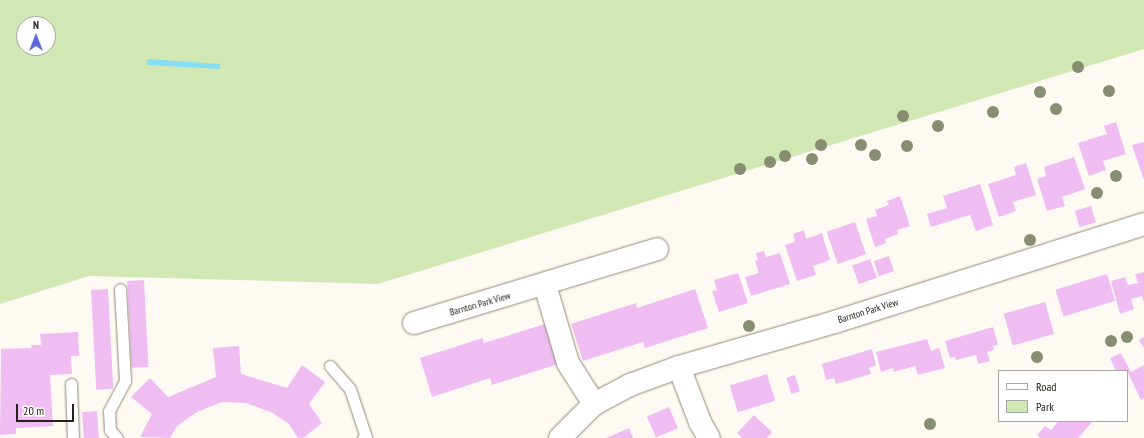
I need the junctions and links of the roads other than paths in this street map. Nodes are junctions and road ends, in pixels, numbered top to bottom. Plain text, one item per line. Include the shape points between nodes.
1 (1144, 224) edge
2 (657, 249) dead end
3 (545, 285) junction
4 (120, 289) dead end
5 (414, 323) dead end
6 (330, 366) dead end
7 (679, 367) junction
8 (71, 384) dead end
9 (594, 404) junction
10 (72, 438) edge
11 (117, 438) edge
12 (363, 438) edge
13 (560, 438) edge
14 (709, 438) edge

1 - 7 street, Barnton Park View via 835,322
2 - 3 street, Barnton Park View
3 - 5 street, Barnton Park View
3 - 9 street via 568,363
4 - 11 lane via 125,381 109,411 110,430
6 - 12 lane via 350,389 366,437
7 - 9 street, Barnton Park View via 630,385
7 - 14 street via 700,422
8 - 10 lane
9 - 13 street, Barnton Park View

